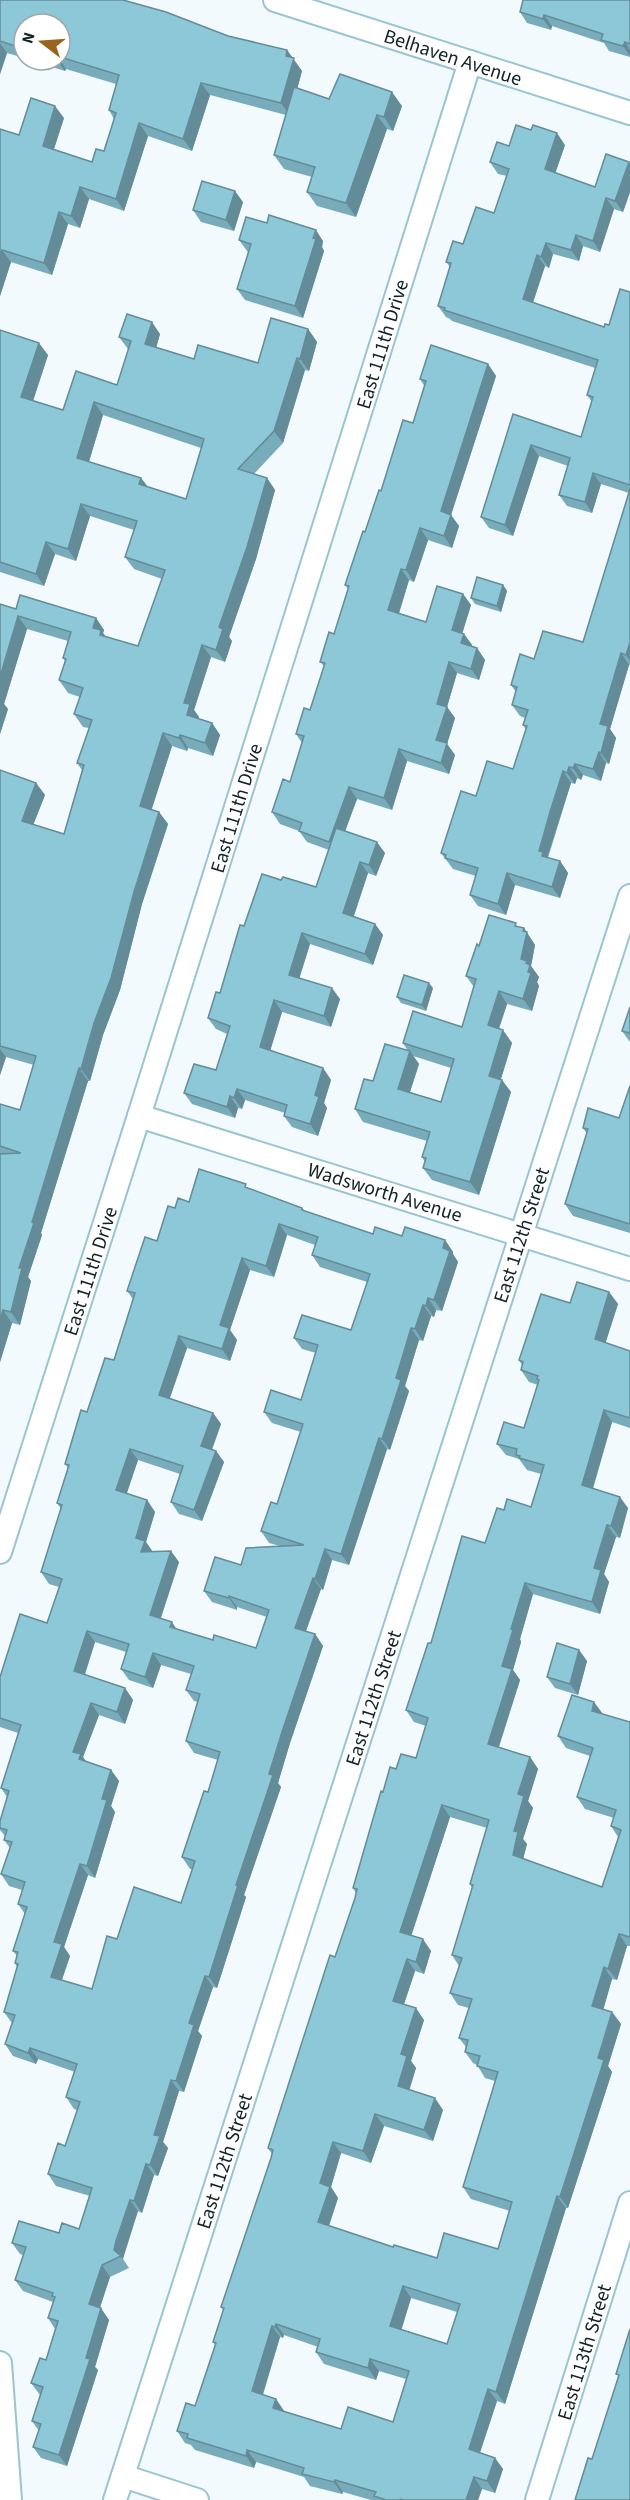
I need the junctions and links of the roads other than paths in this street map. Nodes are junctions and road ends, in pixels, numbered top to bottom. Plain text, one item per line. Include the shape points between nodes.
1 (275, 0) edge
2 (470, 62) junction
3 (630, 113) edge
4 (630, 896) edge
5 (140, 1116) junction
6 (522, 1234) junction
7 (630, 1269) edge
8 (0, 1552) edge
9 (630, 2203) edge
10 (0, 2363) edge
11 (123, 2476) junction
12 (10, 2500) edge
13 (115, 2500) edge
14 (197, 2500) edge
15 (537, 2500) edge

1 - 2 street, Belhaven Avenue
2 - 3 street, Belhaven Avenue
2 - 5 street, East 111th Drive
4 - 6 street, East 112th Street
5 - 6 street, Wadsworth Avenue
5 - 8 street, East 111th Drive
6 - 7 street, Wadsworth Avenue
6 - 11 street, East 112th Street
9 - 15 street, East 113th Street
10 - 12 street
11 - 13 street, East 112th Street
11 - 14 street

